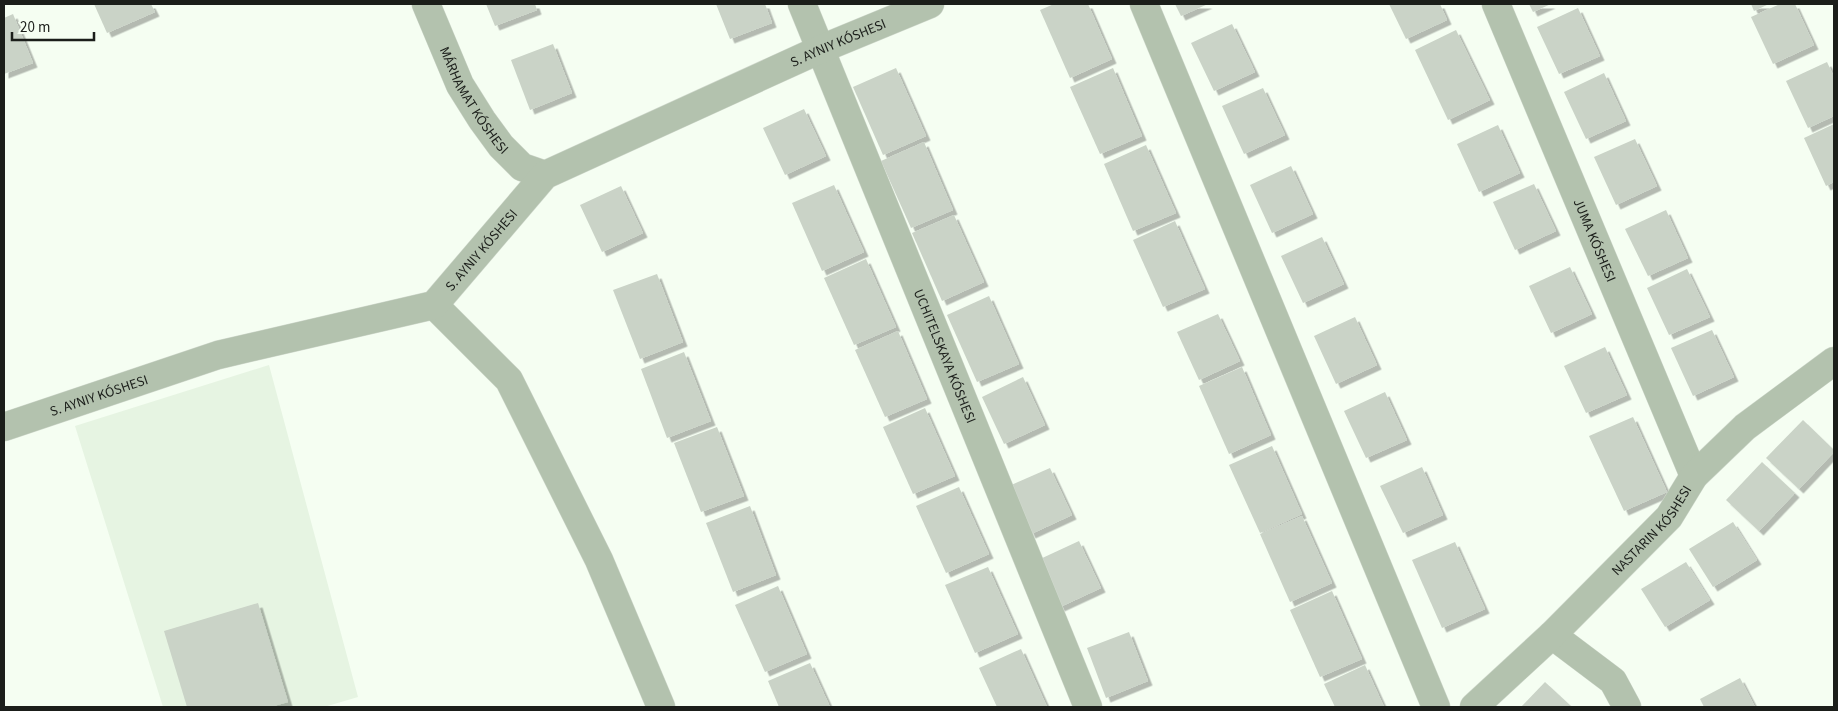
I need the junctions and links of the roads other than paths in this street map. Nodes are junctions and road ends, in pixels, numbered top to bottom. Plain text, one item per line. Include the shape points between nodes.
1 (426, 4) edge
2 (802, 4) edge
3 (930, 4) edge
4 (1144, 4) edge
5 (1496, 4) edge
6 (821, 49) junction
7 (545, 175) junction
8 (434, 305) junction
9 (1833, 364) edge
10 (4, 427) edge
11 (1694, 476) junction
12 (1552, 635) junction
13 (661, 707) edge
14 (1088, 707) edge
15 (1436, 707) edge
16 (1474, 707) edge
17 (1628, 707) edge

1 - 7 street, MÁRHAMAT KÓSHESI via 460,85 482,120 522,167
2 - 6 street, UCHITELSKAYA KÓSHESI
3 - 6 street, S. AYNIY KÓSHESI
4 - 15 street
5 - 11 street, JUMA KÓSHESI
6 - 7 street, S. AYNIY KÓSHESI
6 - 14 street, UCHITELSKAYA KÓSHESI
7 - 8 street, S. AYNIY KÓSHESI
8 - 10 street, S. AYNIY KÓSHESI via 218,355
8 - 13 street via 509,380 600,560
9 - 11 street, NASTARIN KÓSHESI via 1745,427
11 - 12 street, NASTARIN KÓSHESI via 1669,517
12 - 16 street, NASTARIN KÓSHESI
12 - 17 street via 1613,682

